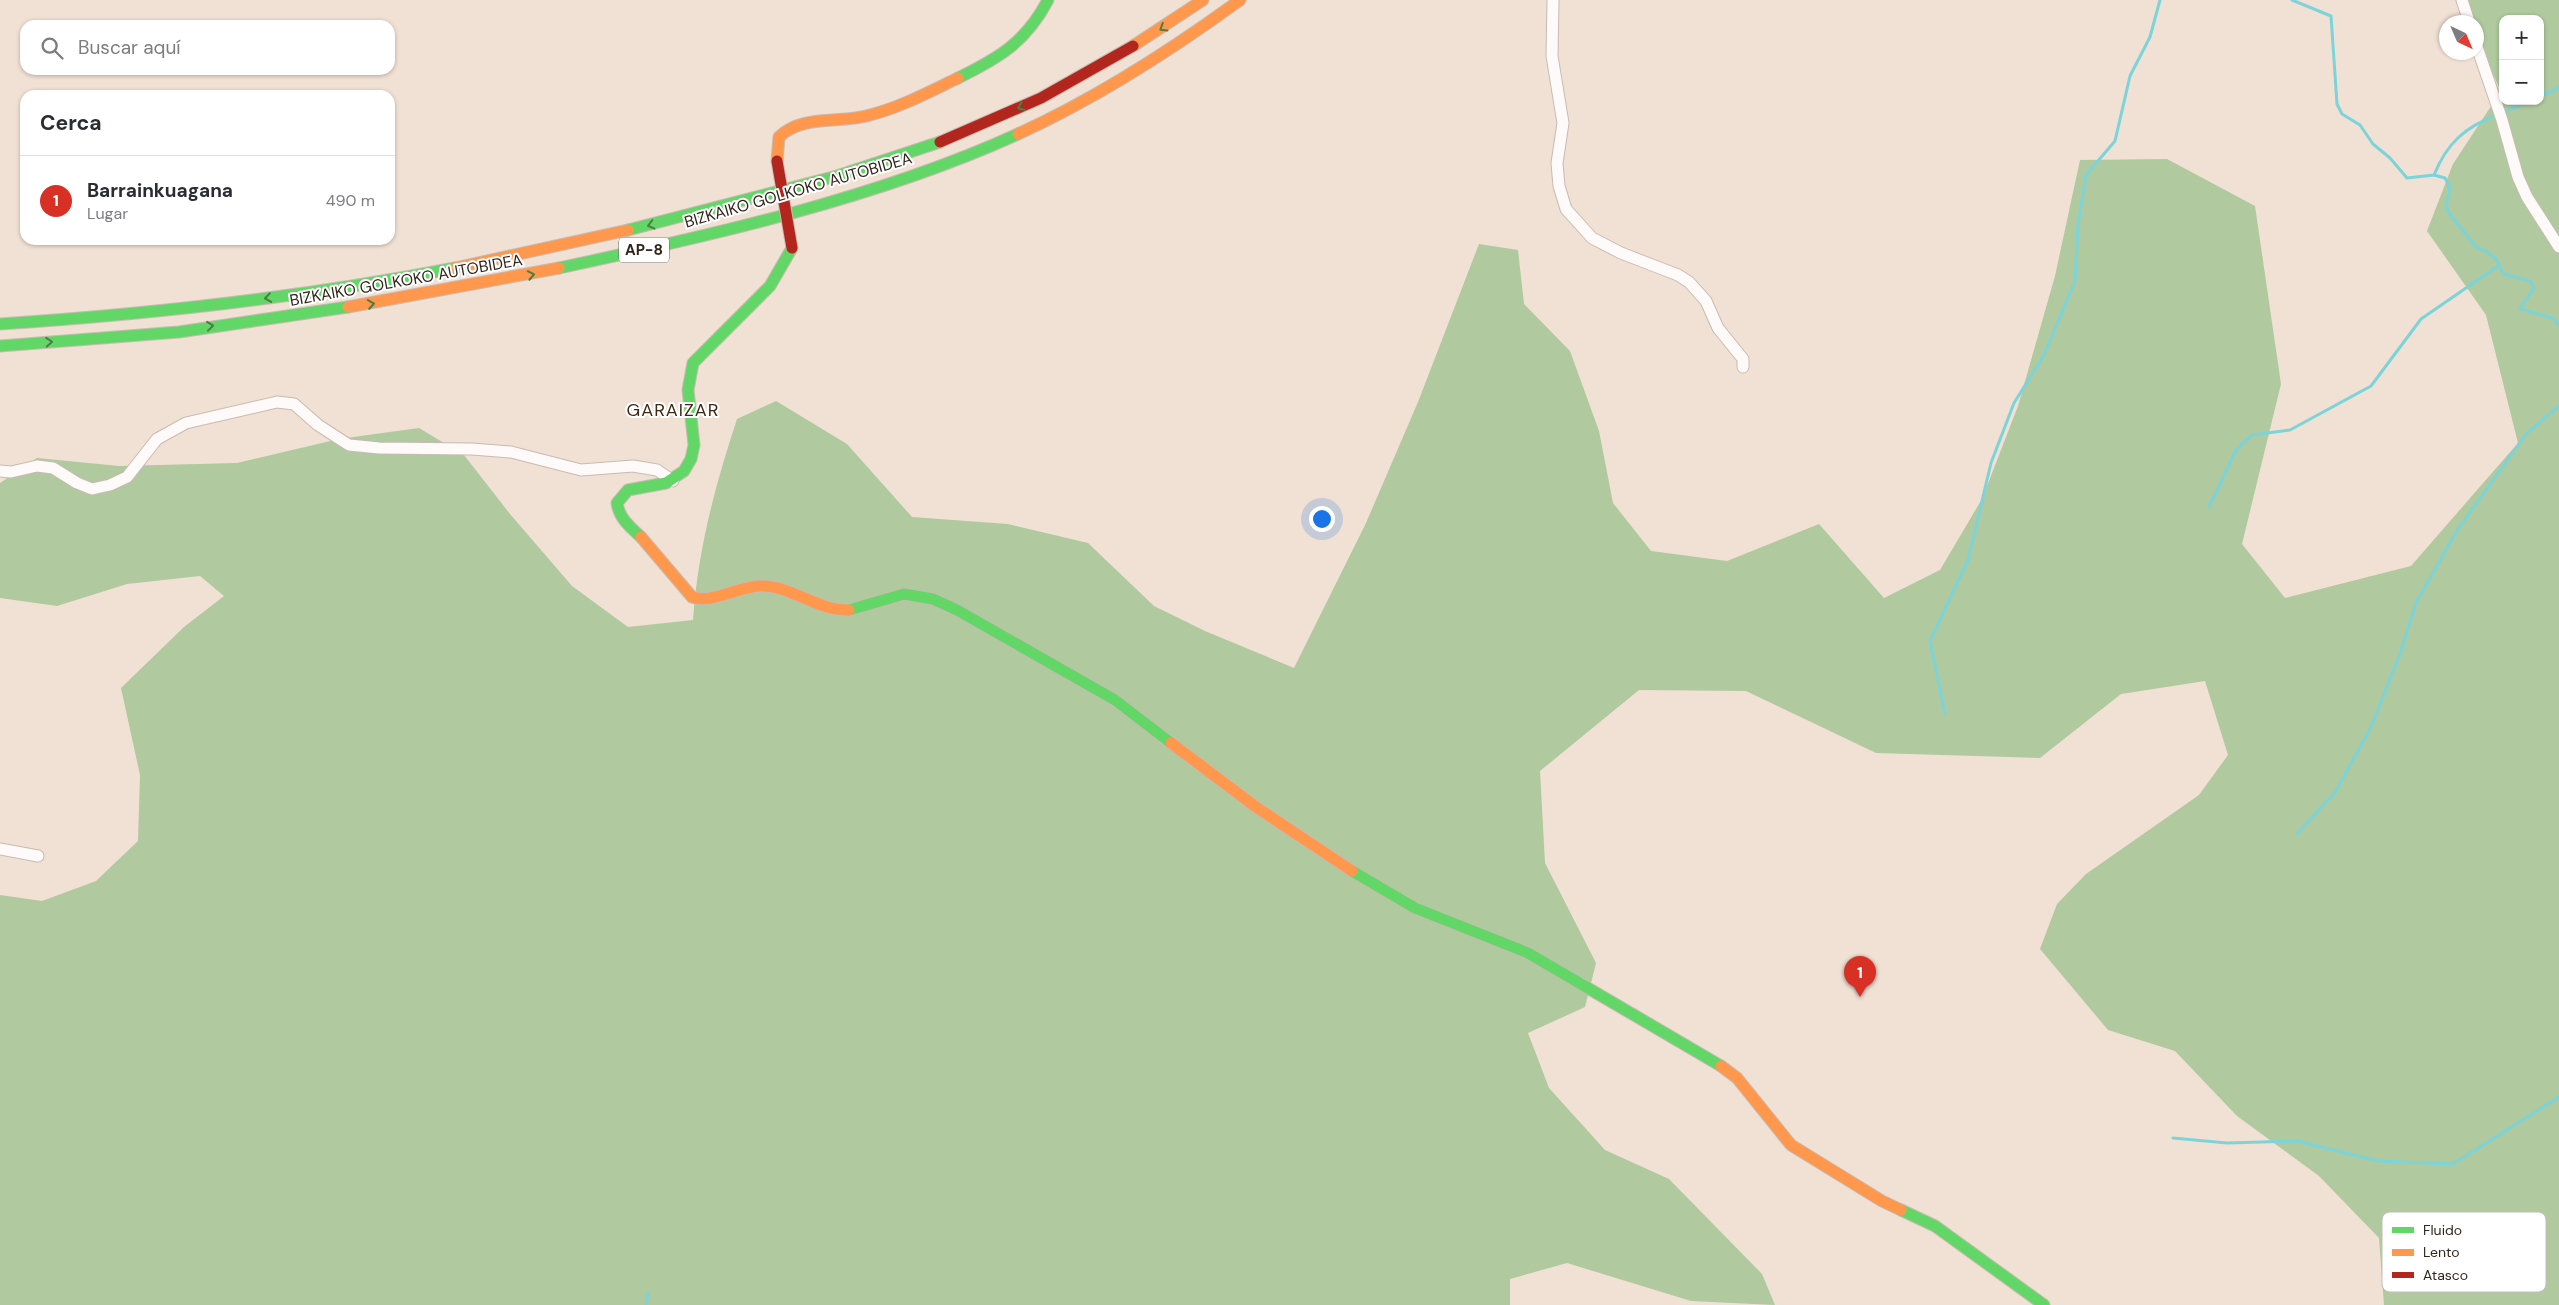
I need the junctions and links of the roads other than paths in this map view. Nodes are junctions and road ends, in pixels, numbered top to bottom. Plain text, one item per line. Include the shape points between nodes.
1 (1048, 0) edge
2 (1203, 0) edge
3 (1240, 0) edge
4 (1553, 0) edge
5 (2462, 0) edge
6 (2467, 15) edge
7 (2481, 60) edge
8 (2559, 246) edge
9 (0, 324) edge
10 (0, 346) edge
11 (1744, 367) dead end
12 (0, 471) edge
13 (673, 481) junction
14 (0, 850) edge
15 (38, 856) dead end
16 (2044, 1305) edge

1 - 13 main road, bridge via 1028,30 1000,57 891,108 855,119 801,122 791,125 779,137 777,161 792,248 784,269 758,300 693,363 688,385 695,444 685,470
2 -> 9 main road, BIZKAIKO GOLKOKO AUTOBIDEA / AP-8 via 1126,51 1042,98 936,144 814,183 602,237 385,282 171,310
10 -> 3 main road, BIZKAIKO GOLKOKO AUTOBIDEA / AP-8 via 249,322 378,303 610,258 833,200 997,143 1083,102 1184,40
4 - 11 street via 1552,56 1563,123 1557,163 1566,209 1592,238 1689,282 1706,301 1718,328 1743,359
5 - 6 street
7 - 8 street via 2518,177
12 - 13 street via 38,466 53,468 92,489 110,485 127,477 157,439 186,423 277,402 294,404 349,445 511,452 581,470 633,466 657,470
13 - 16 main road via 628,490 621,496 618,510 624,522 652,547 692,597 711,599 736,589 761,586 828,609 848,610 904,594 933,599 957,610 1115,700 1256,807 1384,891 1415,908 1528,953 1710,1058 1736,1078 1792,1145 1882,1201 1935,1226
14 - 15 street

